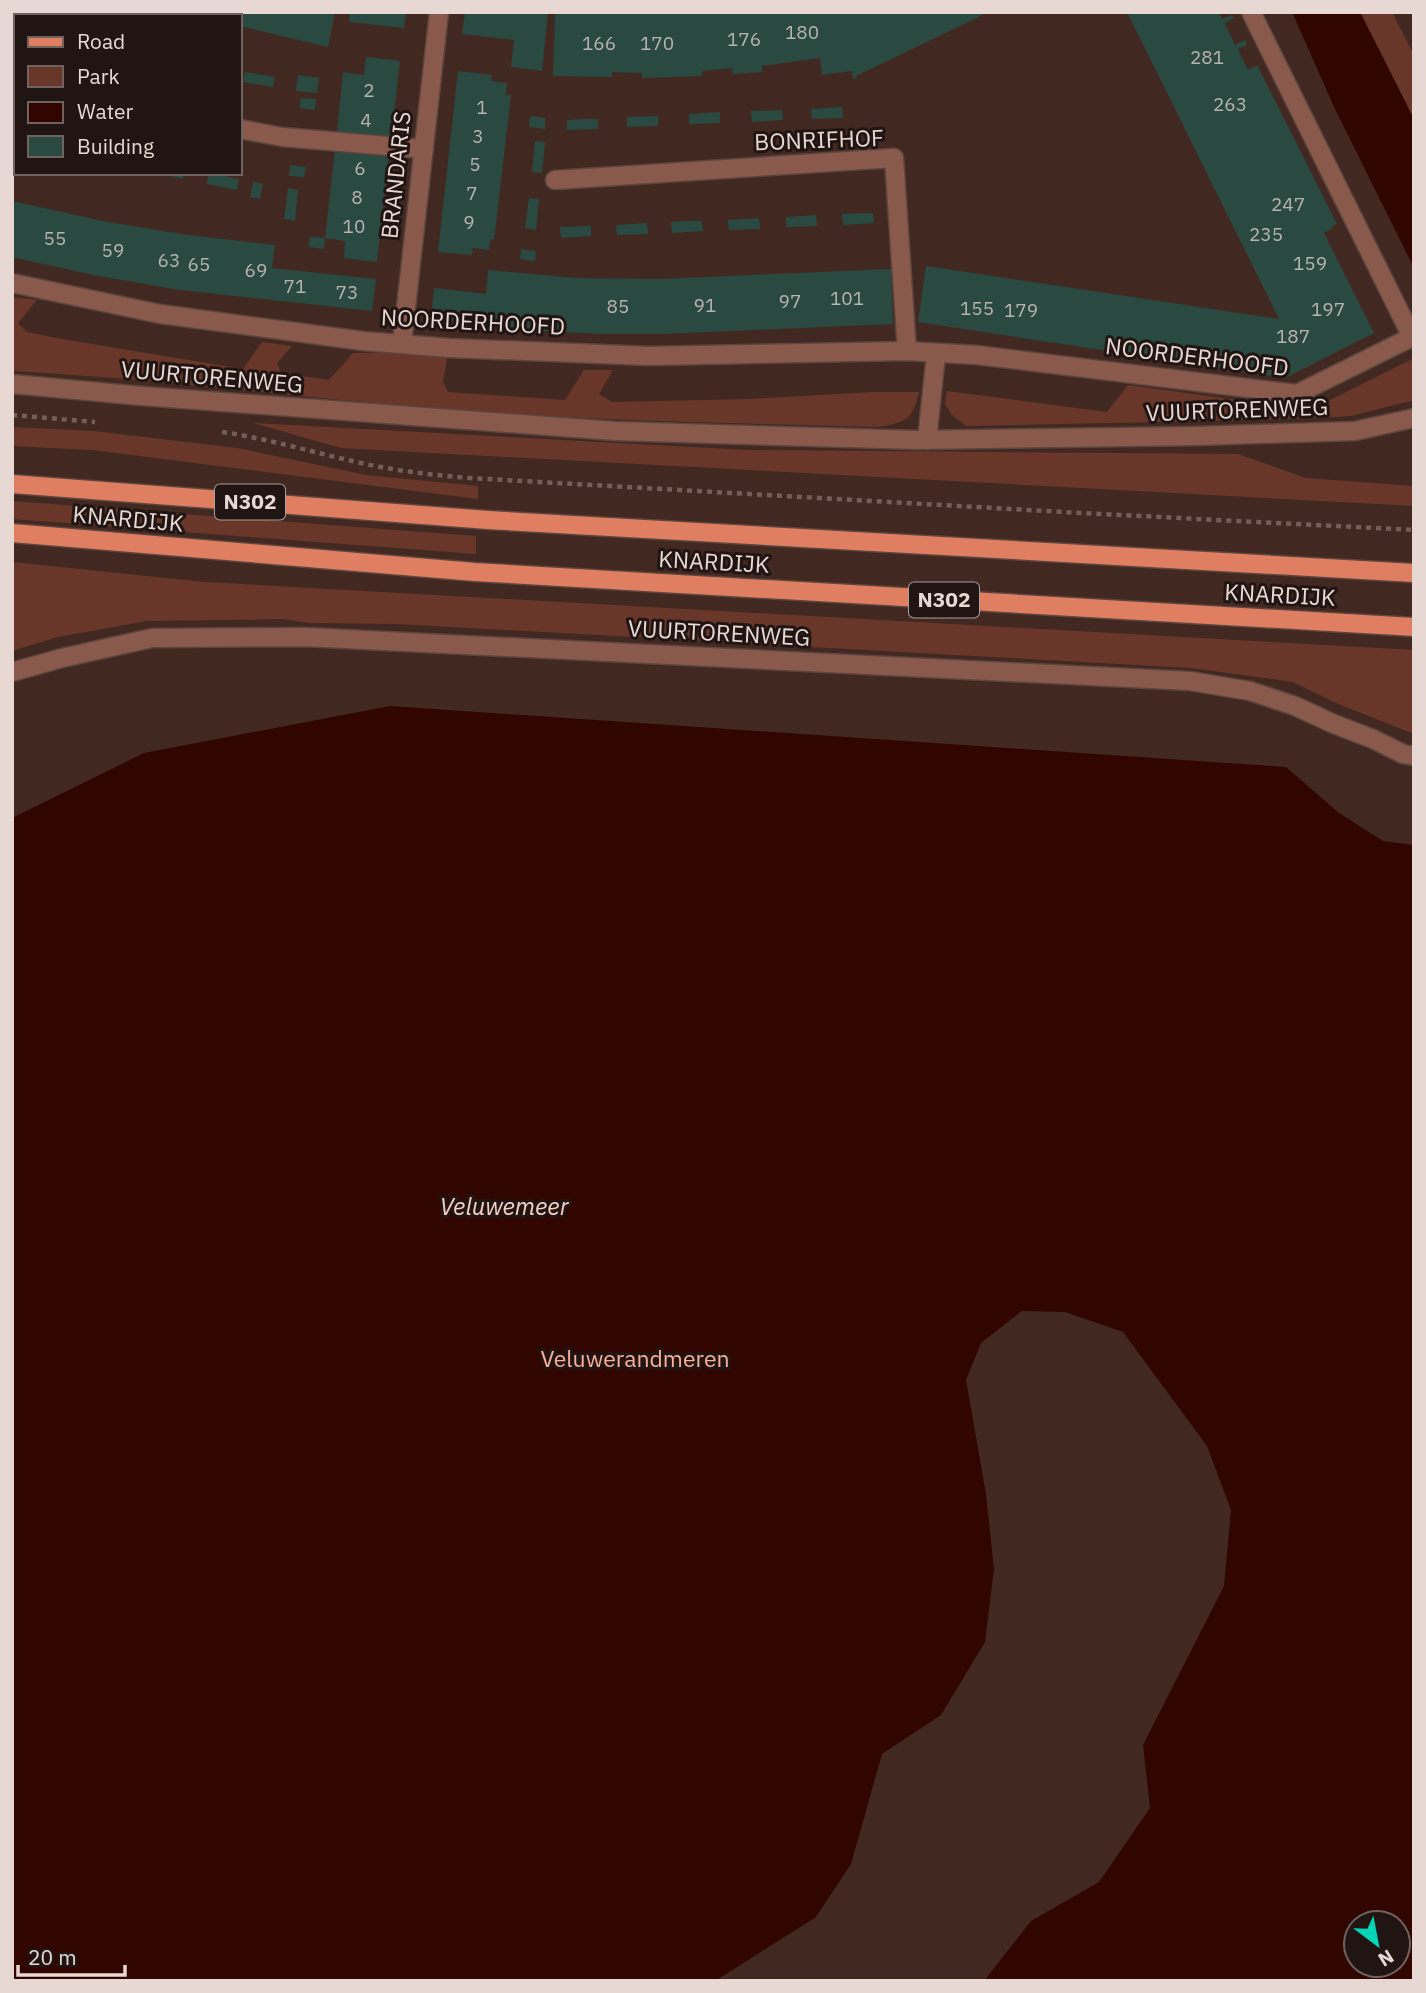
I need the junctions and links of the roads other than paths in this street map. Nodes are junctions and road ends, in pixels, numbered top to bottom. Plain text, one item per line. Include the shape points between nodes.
1 (439, 12) edge
2 (1251, 12) edge
3 (242, 130) edge
4 (424, 149) junction
5 (555, 180) dead end
6 (12, 283) edge
7 (402, 343) junction
8 (907, 352) junction
9 (936, 354) junction
10 (12, 384) edge
11 (1414, 418) edge
12 (927, 440) junction
13 (12, 484) edge
14 (12, 533) edge
15 (1414, 573) edge
16 (1414, 627) edge
17 (12, 672) edge
18 (1414, 756) edge

1 - 4 street, BRANDARIS
2 - 9 street, NOORDERHOOFD via 1412,337 1297,394 977,355
3 - 4 street
4 - 7 street, BRANDARIS
5 - 8 street, BONRIFHOF via 894,158
6 - 7 street, NOORDERHOOFD via 160,314
7 - 8 street, NOORDERHOOFD via 649,356
8 - 9 street, NOORDERHOOFD
9 - 12 street
10 - 12 street, VUURTORENWEG via 615,431
11 - 12 street, VUURTORENWEG via 1356,431
13 - 15 main road, KNARDIJK / N302 via 488,520
14 - 16 main road, KNARDIJK / N302 via 475,572
17 - 18 street, VUURTORENWEG via 152,638 305,638 1190,681 1250,691 1295,706

